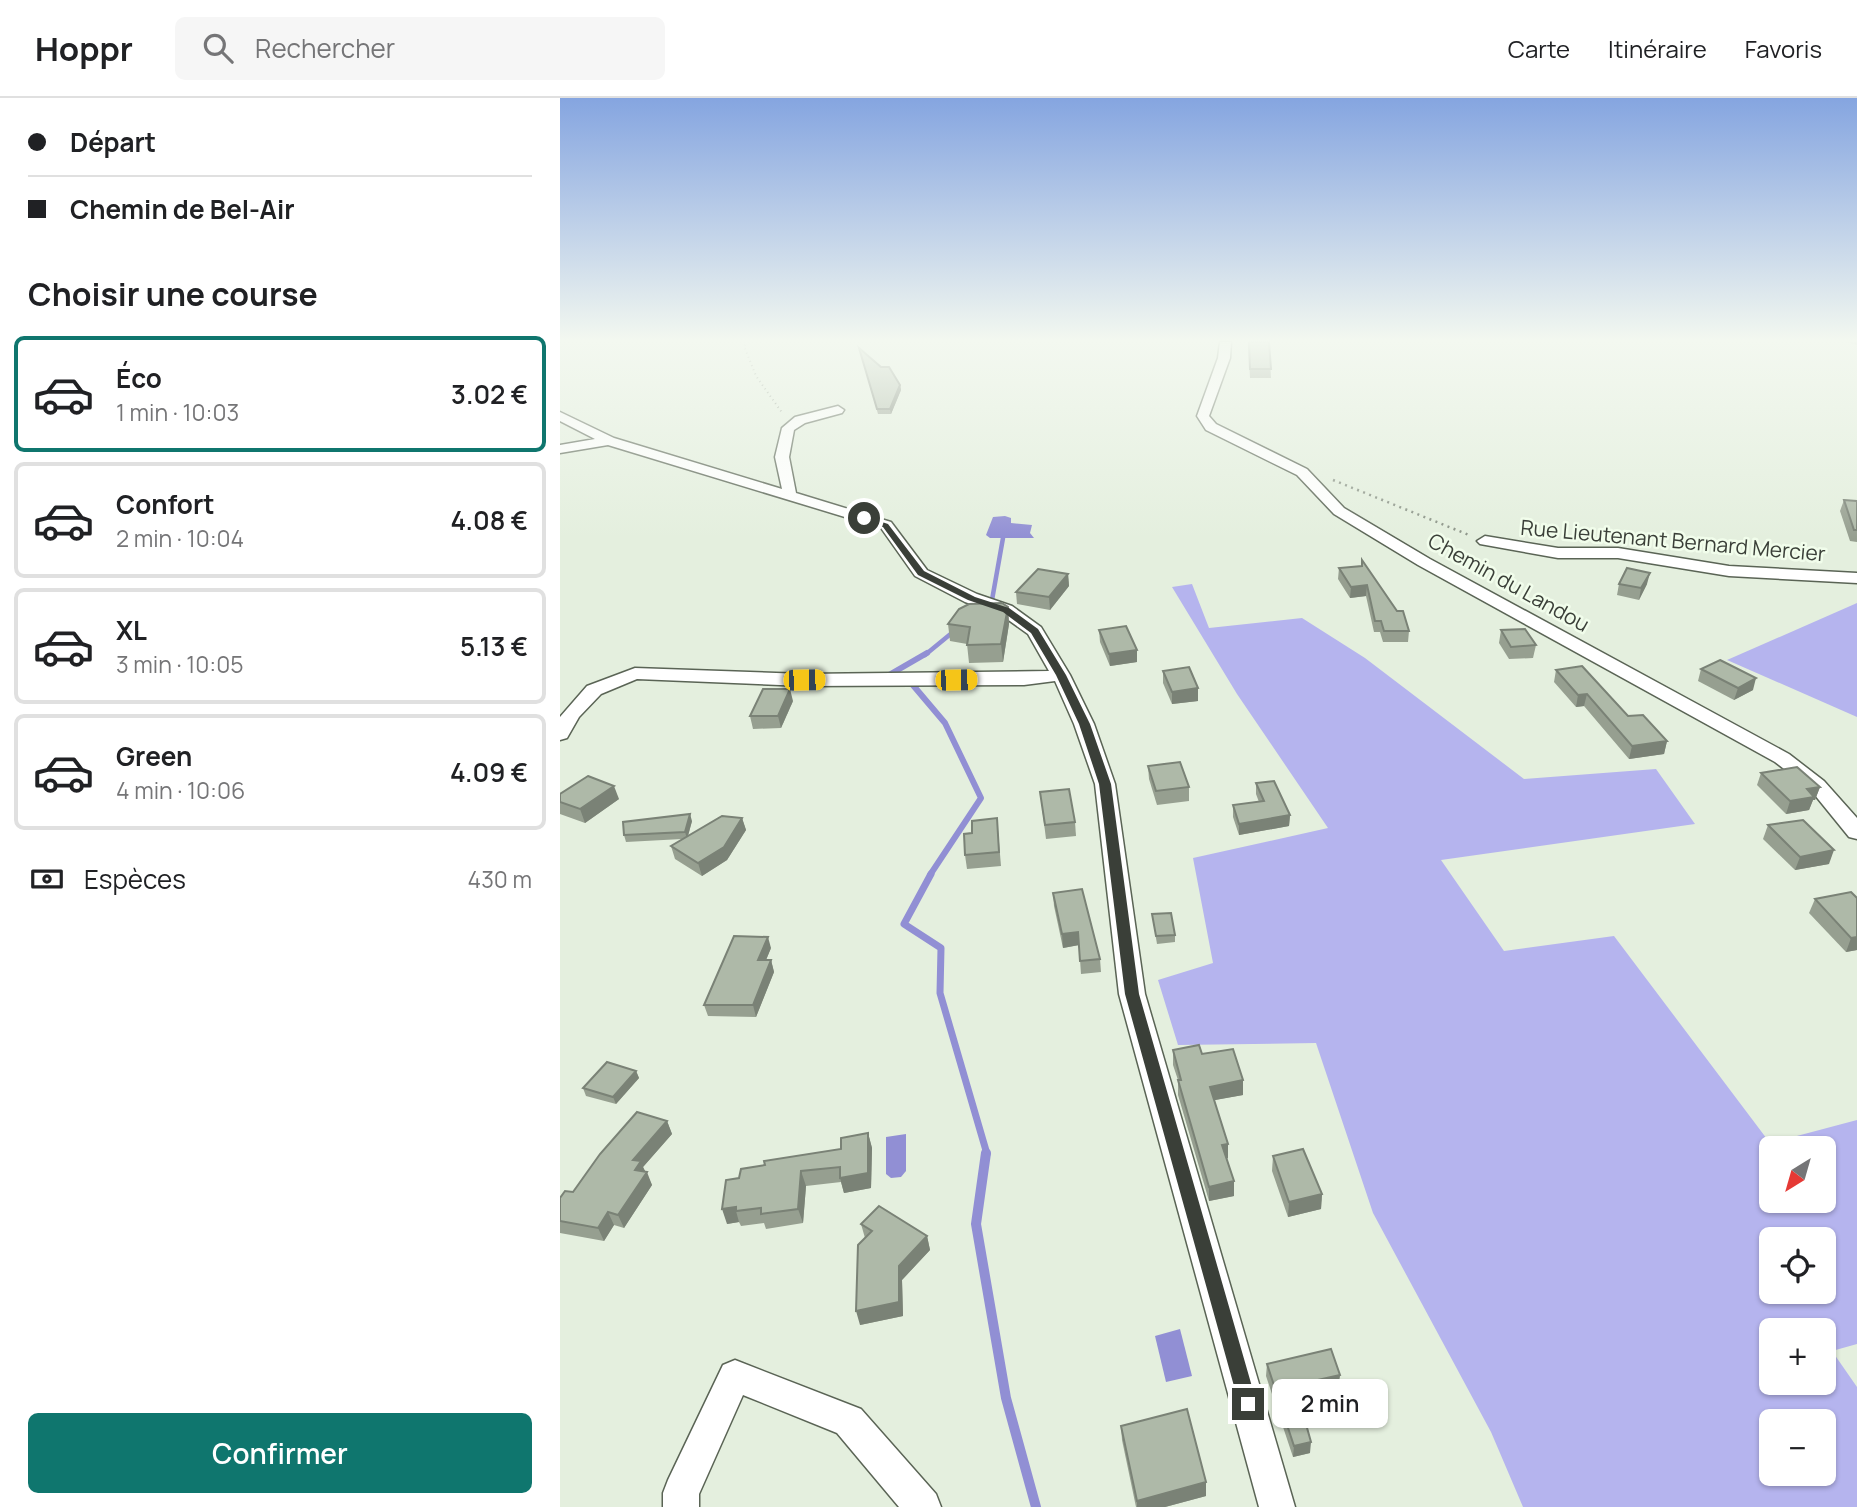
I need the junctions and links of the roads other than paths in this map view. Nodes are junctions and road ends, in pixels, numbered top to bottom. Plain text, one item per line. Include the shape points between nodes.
1 (1205, 408) edge
2 (838, 410) dead end
3 (560, 416) edge
4 (609, 441) junction
5 (560, 449) edge
6 (787, 493) junction
7 (1485, 541) road end
8 (1793, 575) junction
9 (1857, 578) edge
10 (1857, 591) edge
11 (1061, 675) junction
12 (560, 734) edge
13 (1857, 832) edge
14 (681, 1507) edge
15 (923, 1507) edge
16 (1277, 1507) edge

1 - 13 street, Chemin du Landou via 1204,419 1232,440 1308,475 1325,498 1348,517 1488,599 1782,758 1817,785
2 - 6 street via 788,428 782,457
3 - 4 street
4 - 5 street
4 - 6 street
6 - 11 street via 886,526 921,573 1006,610 1035,631
7 - 8 street, Rue Lieutenant Bernard Mercier via 1550,553 1618,553 1709,568
8 - 9 street, Rue Lieutenant Bernard Mercier
8 - 10 street
11 - 12 street via 804,680 635,673 594,690 571,714
11 - 16 street via 1105,784 1132,994
14 - 15 street via 681,1493 735,1376 849,1421

